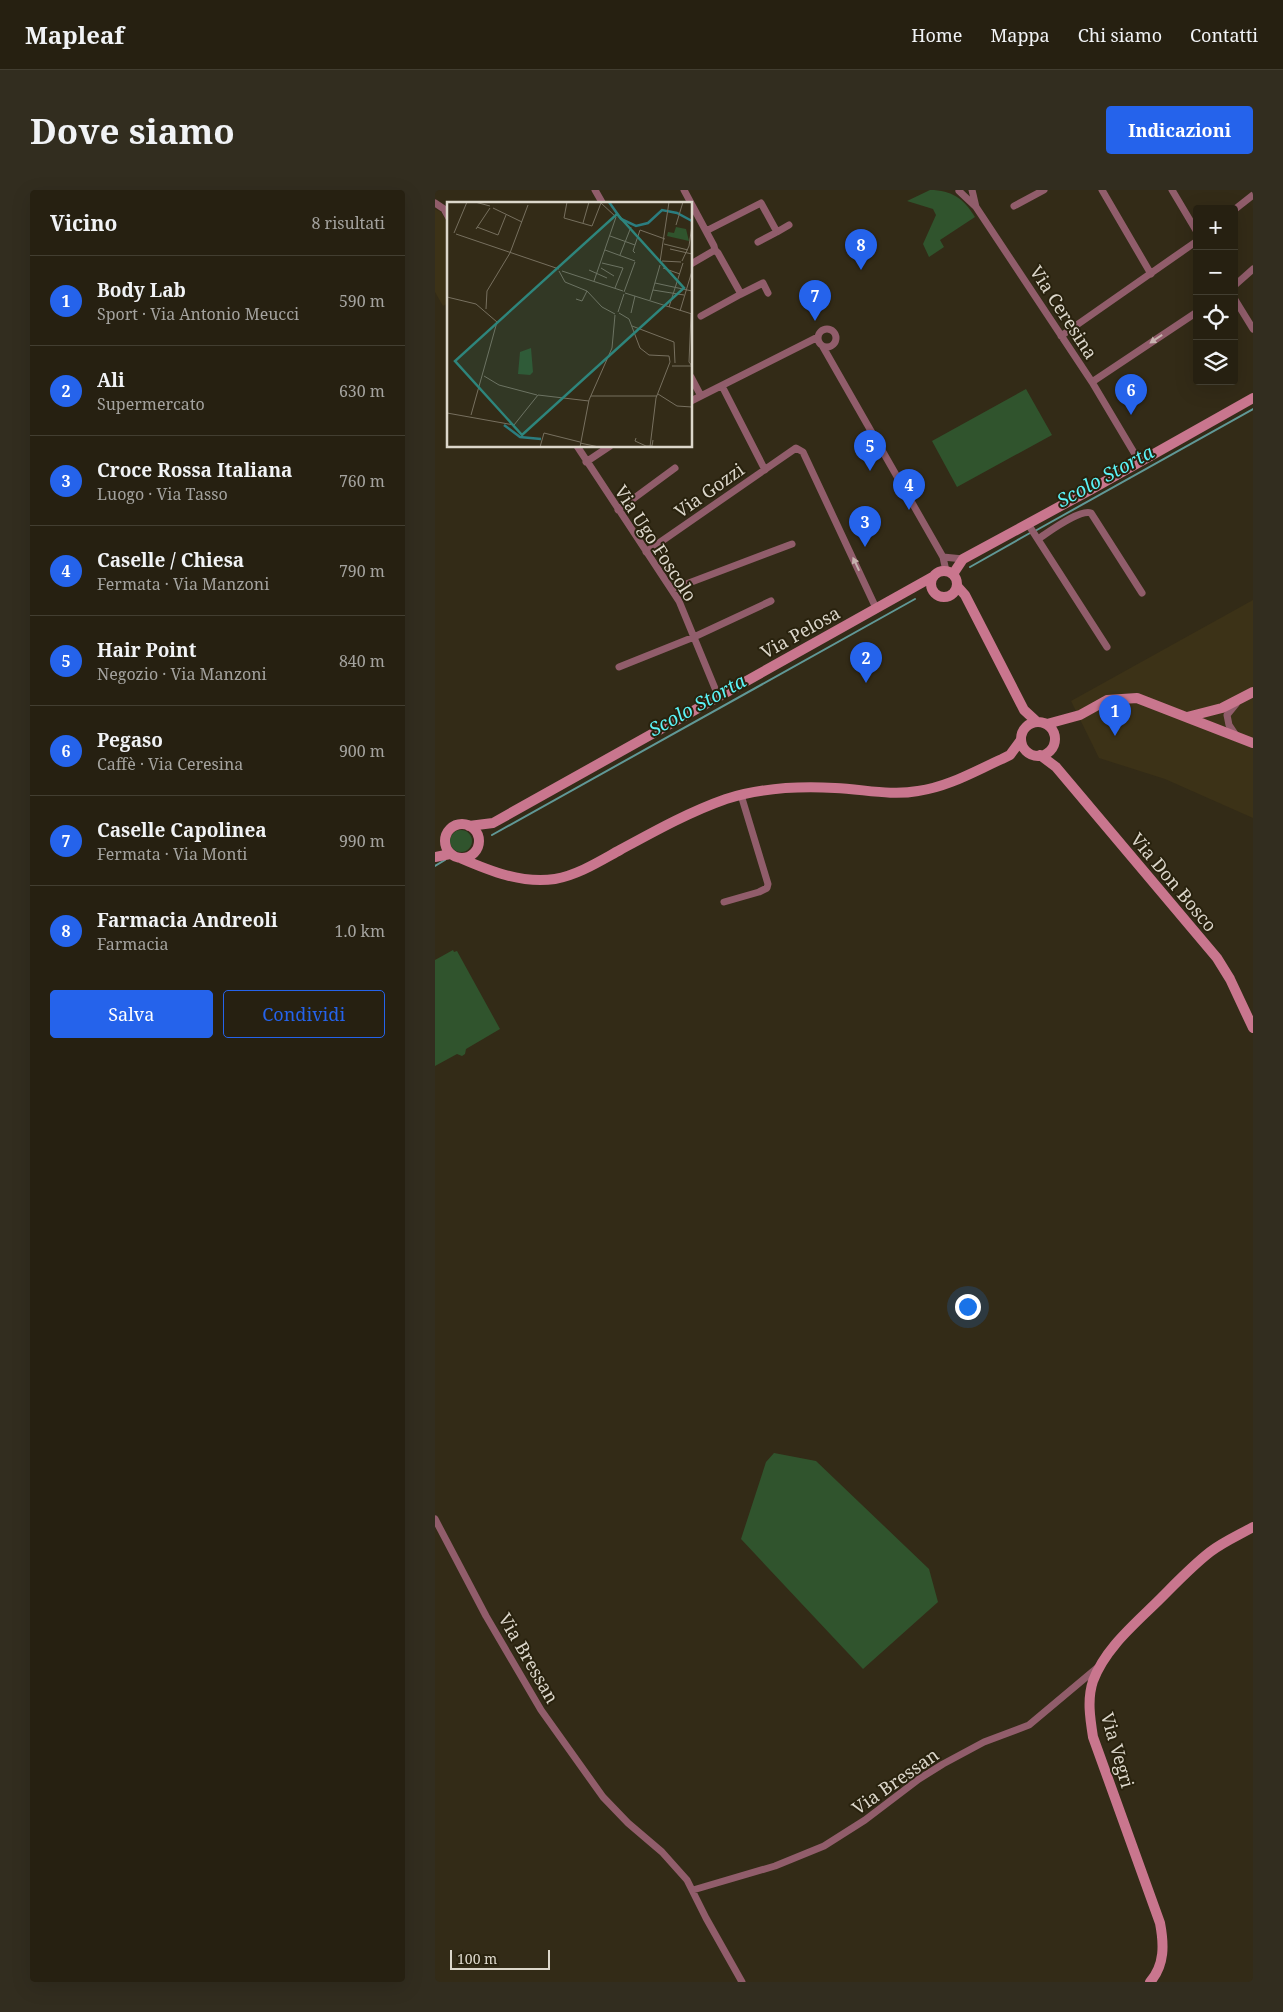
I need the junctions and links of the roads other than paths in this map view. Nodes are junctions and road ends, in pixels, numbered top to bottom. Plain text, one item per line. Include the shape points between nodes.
1 (595, 190) edge
2 (684, 190) edge
3 (959, 190) edge
4 (966, 190) edge
5 (972, 190) edge
6 (1044, 190) edge
7 (1101, 190) edge
8 (1172, 190) edge
9 (1253, 194) edge
10 (602, 202) edge
11 (691, 202) edge
12 (435, 203) edge
13 (693, 206) edge
14 (1014, 206) dead end
15 (976, 207) junction
16 (1238, 207) edge
17 (447, 214) edge
18 (1193, 225) edge
19 (789, 226) dead end
20 (706, 230) junction
21 (777, 232) junction
22 (758, 242) dead end
23 (1193, 244) edge
24 (715, 250) junction
25 (693, 263) edge
26 (1253, 269) edge
27 (1151, 274) junction
28 (1238, 282) edge
29 (768, 293) dead end
30 (741, 294) junction
31 (1238, 305) edge
32 (1193, 315) edge
33 (701, 316) dead end
34 (1253, 329) edge
35 (1061, 336) junction
36 (818, 337) junction
37 (834, 345) junction
38 (823, 347) junction
39 (829, 357) junction
40 (693, 381) edge
41 (1092, 382) junction
42 (723, 386) junction
43 (701, 396) junction
44 (1253, 398) edge
45 (693, 400) edge
46 (578, 448) edge
47 (607, 448) edge
48 (1139, 461) junction
49 (586, 462) junction
50 (675, 468) dead end
51 (765, 470) junction
52 (618, 510) junction
53 (1033, 532) junction
54 (792, 544) dead end
55 (646, 552) junction
56 (943, 557) junction
57 (963, 559) junction
58 (949, 573) junction
59 (934, 576) junction
60 (914, 586) junction
61 (957, 586) junction
62 (673, 589) junction
63 (933, 590) junction
64 (1142, 593) dead end
65 (949, 596) junction
66 (771, 601) dead end
67 (969, 603) junction
68 (877, 608) junction
69 (694, 637) junction
70 (1107, 647) dead end
71 (619, 667) dead end
72 (1253, 692) edge
73 (719, 698) junction
74 (1242, 698) junction
75 (1024, 710) junction
76 (1187, 717) junction
77 (1073, 718) junction
78 (1042, 723) junction
79 (1024, 729) junction
80 (1055, 737) junction
81 (1237, 737) junction
82 (1021, 740) junction
83 (1253, 743) edge
84 (1052, 748) junction
85 (1035, 754) junction
86 (1010, 755) junction
87 (1056, 767) junction
88 (741, 795) junction
89 (493, 823) junction
90 (469, 826) junction
91 (445, 844) junction
92 (478, 844) junction
93 (435, 853) edge
94 (455, 856) junction
95 (435, 857) edge
96 (494, 871) junction
97 (724, 902) dead end
98 (1253, 1028) edge
99 (435, 1519) edge
100 (1253, 1527) edge
101 (1099, 1667) junction
102 (693, 1890) junction
103 (742, 1982) edge
104 (1150, 1982) edge

1 - 10 street
2 - 11 street
3 - 4 street, Via Ceresina
3 - 15 street, Via Ceresina
5 - 15 street, Via Ceresina
6 - 14 street
7 - 27 street
8 - 18 street
9 - 16 street
12 - 17 street
13 - 20 street
15 - 35 street, Via Ceresina
19 - 21 street
20 - 21 street via 761,203
20 - 24 street
21 - 22 street
23 - 27 street
24 - 25 street
24 - 30 street
26 - 28 street
27 - 35 street
29 - 30 street via 763,283
30 - 33 street
31 - 34 street
32 -> 41 street
35 - 41 street, Via Ceresina
36 - 37 street via 823,330 832,330 837,338
36 - 38 street
36 - 42 street
37 - 38 street
37 - 39 street
38 - 39 street
39 - 56 street
40 - 43 street
41 - 48 street, Via Ceresina
42 - 43 street
42 - 51 street
43 - 45 street
44 - 48 main road
46 - 49 street, Via Ugo Foscolo
47 - 49 street
48 - 53 main road
49 - 52 street, Via Ugo Foscolo
50 - 52 street
51 - 55 street, Via Gozzi
68 -> 51 street, Via Gozzi via 803,452 796,448
52 - 55 street, Via Ugo Foscolo
53 - 57 main road
53 - 64 street via 1079,514 1091,513
53 - 70 street
54 - 62 street
55 - 62 street, Via Ugo Foscolo
56 - 57 street
56 - 58 street
57 - 58 main road
58 - 59 main road
58 - 61 main road
59 - 60 main road, Via Pelosa
59 - 63 main road
60 - 63 main road
60 - 68 main road, Via Pelosa
61 - 65 main road
61 - 67 main road
62 - 69 street, Via Ugo Foscolo
63 - 65 main road via 938,596
65 - 67 main road
66 - 69 street
67 - 75 main road
68 - 73 main road, Via Pelosa
69 - 71 street
69 - 73 street, Via Ugo Foscolo
72 - 74 main road
73 - 89 main road, Via Pelosa
74 - 76 main road via 1222,708
74 - 81 street via 1227,715
75 - 78 main road
75 - 79 main road
76 - 77 main road via 1137,698 1122,697 1107,700
76 - 81 main road
77 - 78 main road
77 - 80 main road
78 - 79 main road
78 - 80 main road
79 - 82 main road
80 - 84 main road, Via Don Bosco
81 - 83 main road
82 - 85 main road, Via Don Bosco via 1023,746
82 - 86 main road
84 - 85 main road via 1049,752
84 - 87 main road, Via Don Bosco
85 - 86 main road
85 - 87 main road, Via Don Bosco
86 - 88 main road via 947,784 918,791 888,793 798,788
87 - 98 main road, Via Don Bosco via 1217,958
88 - 96 main road via 694,812 586,868 557,879 533,881
88 - 97 street via 768,884 759,892
89 - 90 main road, Via Pelosa
89 - 92 main road, Via Pelosa
90 - 91 main road, Via Pelosa via 459,824 449,829
90 - 92 main road via 477,834
91 - 93 main road, Via Pelosa
91 - 94 main road
92 - 94 main road, Via Pelosa via 471,856
92 - 96 main road via 481,858
94 - 95 main road, Via Pelosa
94 - 96 main road
99 - 102 street, Via Bressan via 486,1616 555,1732 603,1796 627,1823 679,1869
100 - 101 main road, Via Vegri via 1211,1551 1193,1566 1127,1632
101 - 102 street, Via Bressan via 1029,1725 984,1742 943,1764 825,1846 775,1866
101 - 104 main road, Via Vegri via 1089,1698 1093,1737 1160,1923 1163,1941 1163,1954
102 - 103 street, Via Bressan

